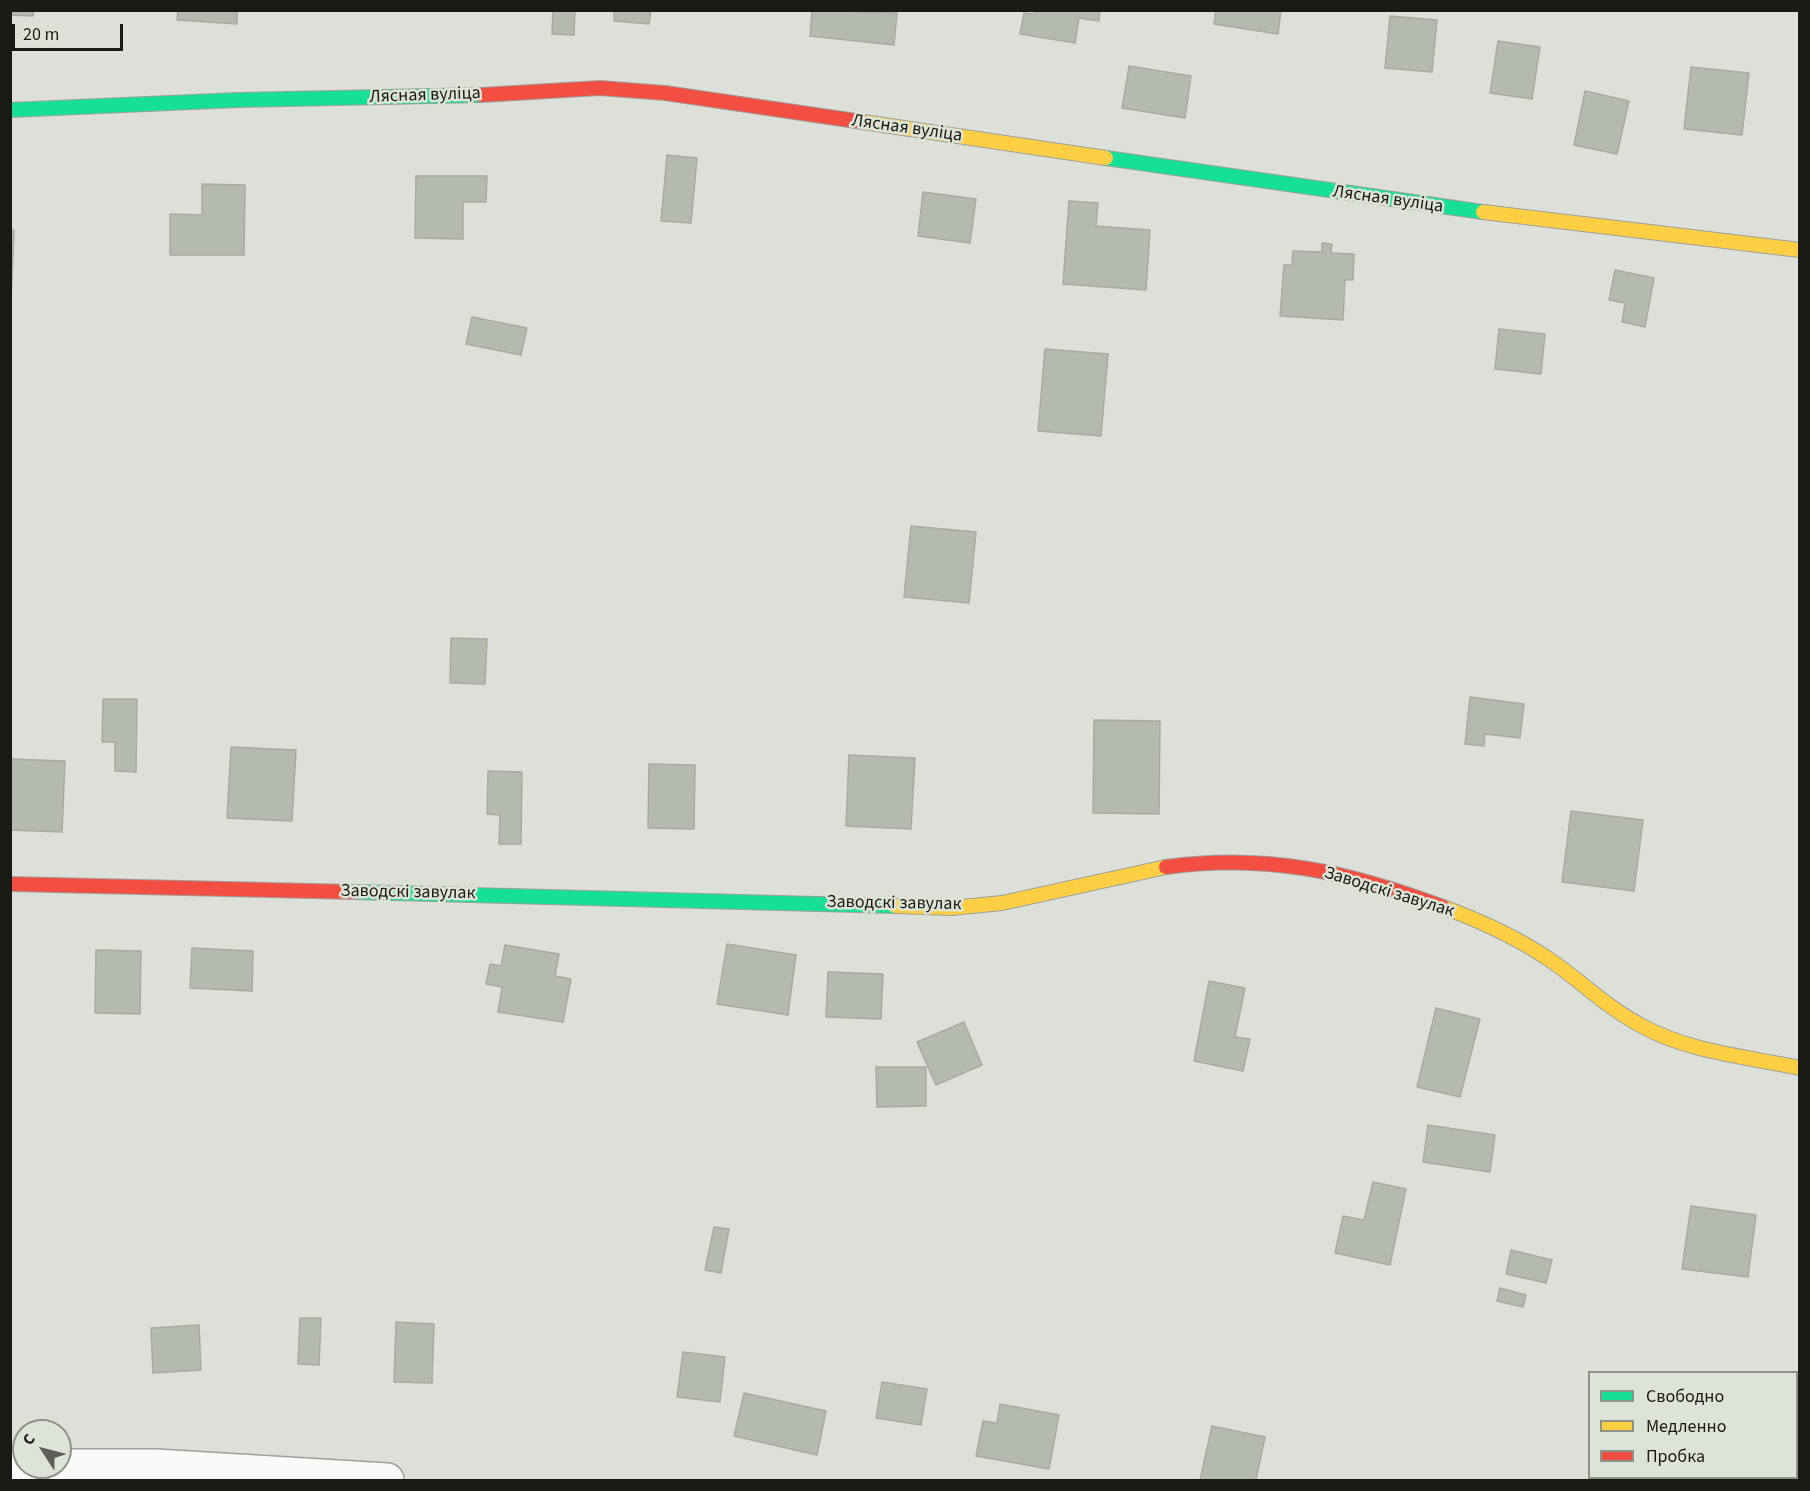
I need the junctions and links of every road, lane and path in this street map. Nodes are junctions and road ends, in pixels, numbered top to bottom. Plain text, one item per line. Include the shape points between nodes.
1 (10, 110) edge
2 (1800, 250) edge
3 (10, 884) edge
4 (1800, 1068) edge
5 (72, 1466) edge
6 (387, 1480) edge

1 - 2 street, Лясная вуліца via 238,100 437,98 600,88 665,93 1409,203
3 - 4 street, Заводскі завулак via 850,903 916,908 984,906 1115,876 1191,865 1287,864 1400,893 1509,935 1659,1034
5 - 6 street via 156,1466

